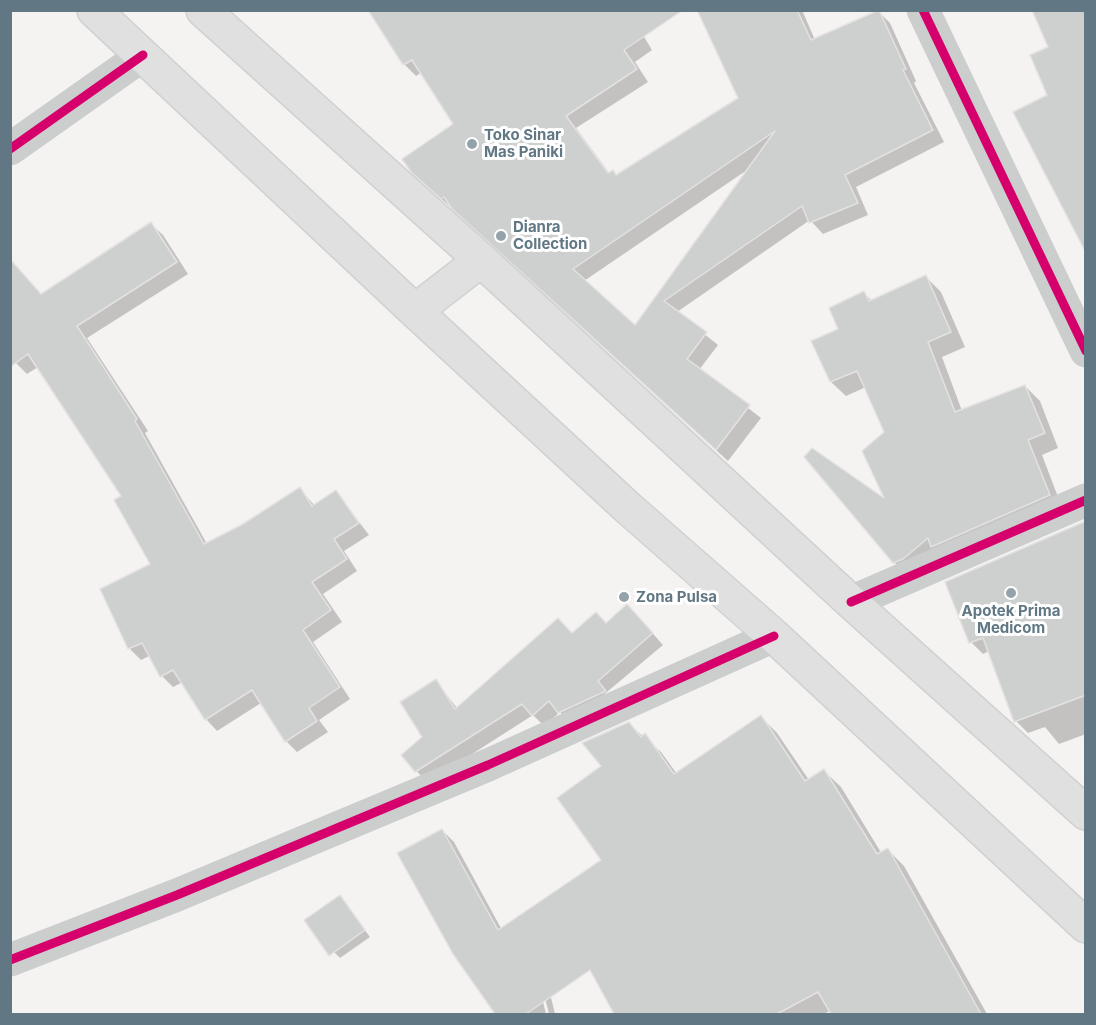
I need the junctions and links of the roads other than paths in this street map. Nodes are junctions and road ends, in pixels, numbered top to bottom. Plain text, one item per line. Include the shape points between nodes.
1 (94, 10) edge
2 (203, 10) edge
3 (923, 10) edge
4 (143, 55) junction
5 (10, 149) edge
6 (481, 260) junction
7 (415, 311) junction
8 (1086, 351) edge
9 (1086, 500) edge
10 (851, 602) junction
11 (774, 636) junction
12 (1086, 813) edge
13 (1086, 926) edge
14 (10, 960) edge

1 - 4 highway
2 - 6 highway
3 - 8 street
4 - 5 street
4 - 7 highway
6 - 7 highway
6 - 10 highway
7 - 11 highway via 627,507
9 - 10 street
10 - 12 highway
11 - 13 highway
11 - 14 street via 488,765

